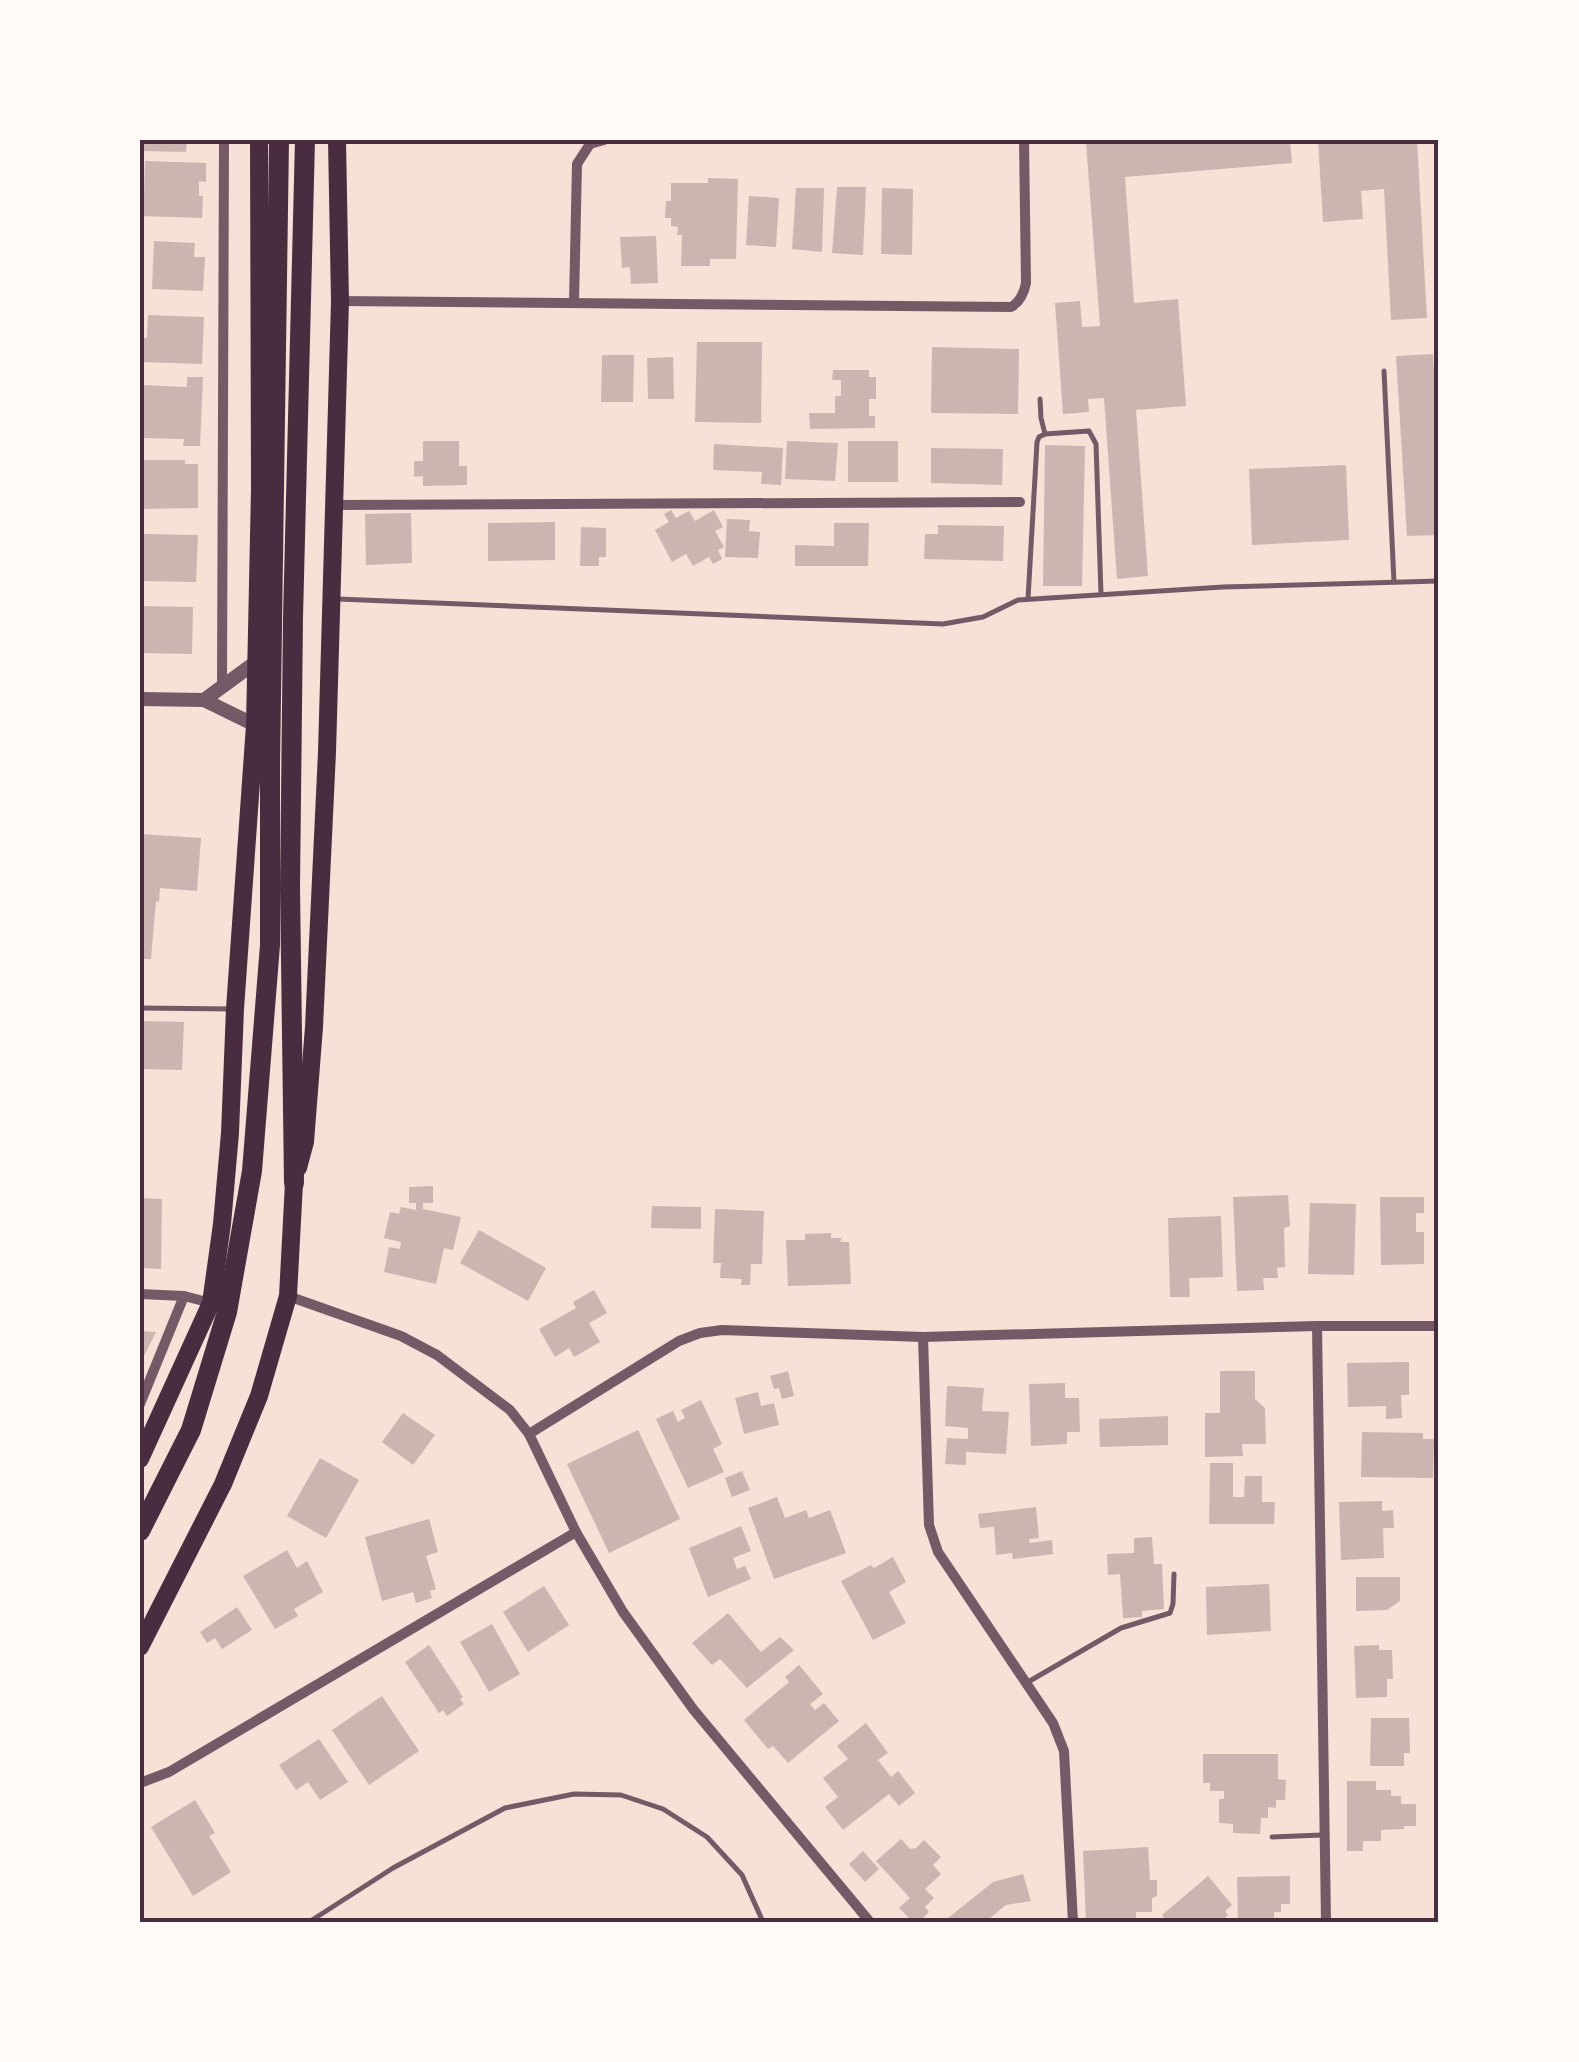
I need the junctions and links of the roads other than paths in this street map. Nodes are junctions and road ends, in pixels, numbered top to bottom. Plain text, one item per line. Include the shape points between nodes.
1 (224, 140) edge
2 (259, 140) edge
3 (279, 140) edge
4 (304, 140) edge
5 (338, 140) edge
6 (604, 140) edge
7 (1024, 140) edge
8 (340, 301) junction
9 (574, 303) junction
10 (1384, 371) dead end
11 (1040, 399) dead end
12 (1045, 434) junction
13 (1020, 502) dead end
14 (334, 505) junction
15 (1439, 581) edge
16 (1394, 582) junction
17 (1101, 594) junction
18 (339, 599) junction
19 (1028, 599) junction
20 (256, 662) junction
21 (222, 686) junction
22 (140, 699) edge
23 (204, 700) junction
24 (255, 725) junction
25 (140, 1008) edge
26 (235, 1009) junction
27 (294, 1183) junction
28 (140, 1294) edge
29 (184, 1296) junction
30 (288, 1296) junction
31 (211, 1304) junction
32 (1316, 1326) junction
33 (1439, 1326) edge
34 (923, 1338) junction
35 (140, 1404) edge
36 (530, 1434) junction
37 (140, 1458) edge
38 (140, 1531) edge
39 (576, 1532) junction
40 (1174, 1574) dead end
41 (140, 1648) edge
42 (1026, 1684) junction
43 (140, 1782) edge
44 (1325, 1835) junction
45 (1272, 1836) dead end
46 (309, 1922) edge
47 (763, 1922) edge
48 (870, 1922) edge
49 (1073, 1922) edge
50 (1326, 1922) edge

1 - 21 street
2 - 20 main road
3 - 38 highway via 270,946 252,1171 227,1312 191,1430
4 - 27 highway via 290,887
5 - 8 main road
6 - 9 street via 590,144 577,164
7 - 9 street via 1026,283 1015,305
8 - 9 street
8 - 14 main road
10 - 16 lane
11 - 12 lane
12 - 17 lane via 1088,431 1096,444
12 - 19 lane via 1037,442
13 - 14 street
14 - 18 main road
15 - 16 lane
16 - 17 lane
17 - 19 lane
18 - 19 lane via 942,624
18 - 27 main road via 314,1027 305,1142
20 - 21 street
20 - 24 main road
21 - 23 street
22 - 23 street
23 - 24 street
24 - 26 main road
25 - 26 lane
26 - 31 main road via 230,1133
27 - 30 main road
28 - 29 street
29 - 31 street
29 - 35 street
30 - 36 street via 437,1355 510,1410
30 - 41 main road via 223,1484
31 - 37 main road
32 - 33 street
32 - 34 street
32 - 44 street
34 - 36 street via 700,1333
34 - 42 street via 932,1536
36 - 39 street
39 - 43 street via 169,1772
39 - 48 street via 693,1709
40 - 42 lane via 1170,1613 1120,1628
42 - 49 street via 1064,1751
44 - 45 lane
44 - 50 street
46 - 47 lane via 505,1808 574,1794 621,1794 663,1809 708,1837 742,1875

